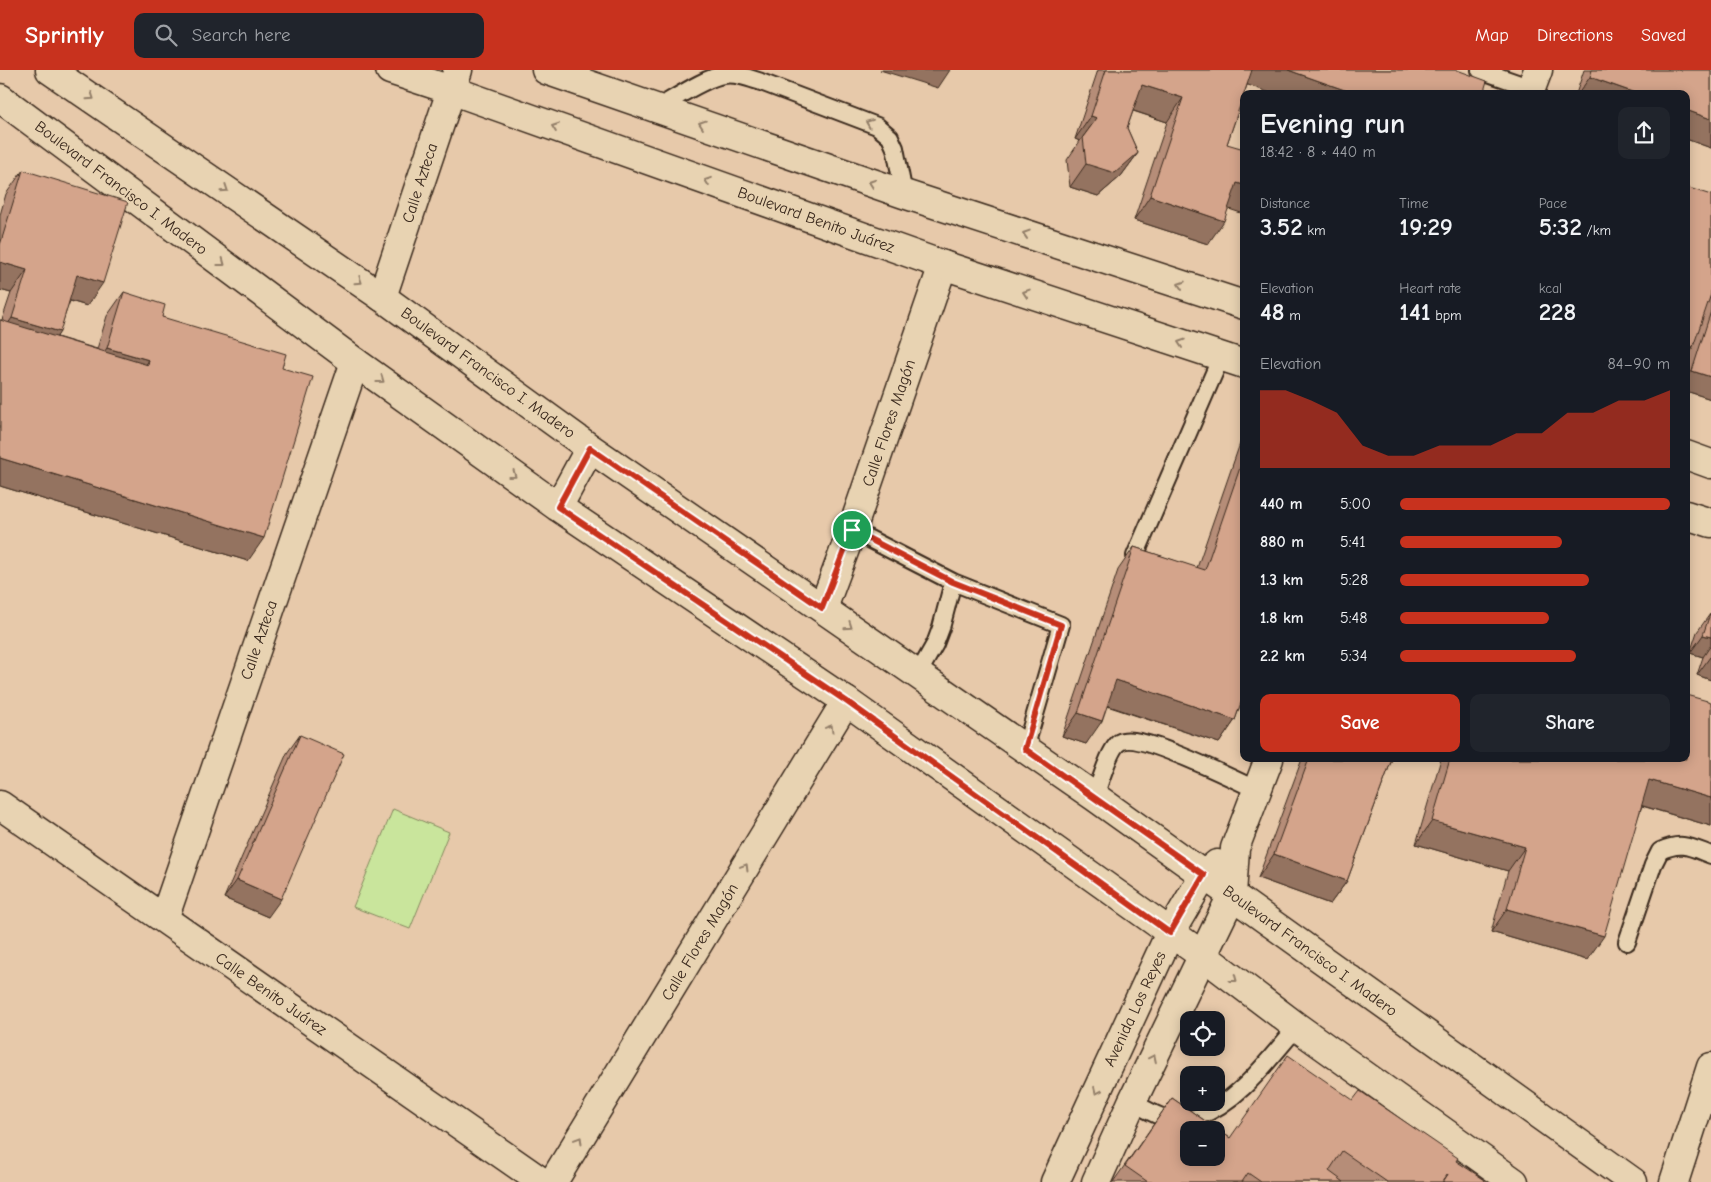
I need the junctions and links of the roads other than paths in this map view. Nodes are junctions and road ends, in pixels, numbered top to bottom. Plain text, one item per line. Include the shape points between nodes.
1 (50, 70) edge
2 (390, 70) edge
3 (546, 70) edge
4 (1480, 70) edge
5 (454, 80) edge
6 (1532, 84) edge
7 (0, 98) edge
8 (657, 108) junction
9 (904, 194) junction
10 (943, 265) junction
11 (382, 297) junction
12 (1240, 304) edge
13 (1232, 360) edge
14 (355, 362) junction
15 (590, 448) junction
16 (1690, 456) edge
17 (1711, 464) edge
18 (558, 507) junction
19 (1690, 515) edge
20 (1711, 523) edge
21 (852, 530) junction
22 (1135, 556) edge
23 (953, 582) junction
24 (822, 608) junction
25 (918, 674) junction
26 (846, 701) junction
27 (1025, 749) junction
28 (1268, 762) edge
29 (1257, 790) junction
30 (1095, 797) junction
31 (0, 805) edge
32 (1234, 848) junction
33 (1711, 855) edge
34 (1204, 875) junction
35 (1232, 895) junction
36 (164, 919) junction
37 (1170, 933) junction
38 (1627, 942) dead end
39 (1202, 955) junction
40 (1297, 1027) junction
41 (1711, 1066) edge
42 (1132, 1102) junction
43 (542, 1182) edge
44 (553, 1182) edge
45 (1055, 1182) edge
46 (1096, 1182) edge
47 (1514, 1182) edge
48 (1633, 1182) edge
49 (1674, 1182) edge

1 -> 11 main road, Boulevard Francisco I. Madero
2 - 5 main road, Boulevard Benito Juárez
3 - 8 main road
4 - 6 lane
10 -> 5 main road, Boulevard Benito Juárez
5 - 11 main road, Calle Azteca
7 -> 14 main road, Boulevard Francisco I. Madero
9 -> 8 main road
9 -> 8 lane via 895,148 890,137 877,126 761,82 723,75 703,82
12 -> 9 main road
13 -> 10 main road, Boulevard Benito Juárez
10 - 21 main road, Calle Flores Magón
11 - 15 main road, Boulevard Francisco I. Madero
13 - 22 lane
14 -> 18 main road, Boulevard Francisco I. Madero
14 - 36 main road, Calle Azteca
15 - 18 main road
15 - 24 main road, Boulevard Francisco I. Madero
16 - 17 main road
18 - 26 main road, Boulevard Francisco I. Madero
19 - 20 main road
21 - 23 lane
21 - 24 main road, Calle Flores Magón
23 - 25 lane via 935,644
23 - 27 lane via 1061,625
24 -> 25 main road, Boulevard Francisco I. Madero
25 - 27 main road, Boulevard Francisco I. Madero
26 - 37 main road, Boulevard Francisco I. Madero
44 -> 26 main road, Calle Flores Magón
27 - 30 main road, Boulevard Francisco I. Madero
28 - 29 main road, Avenida Los Reyes
29 - 30 lane via 1166,750 1129,739 1119,742 1112,752
29 - 32 main road, Avenida Los Reyes
30 - 34 main road, Boulevard Francisco I. Madero
31 - 36 main road, Calle Benito Juárez
32 - 34 main road, Avenida Los Reyes
32 - 35 main road, Avenida Los Reyes
33 - 38 lane via 1688,846 1673,845 1660,851
34 - 35 main road, Boulevard Francisco I. Madero
34 - 37 main road, Avenida Los Reyes
35 - 39 main road, Avenida Los Reyes
35 - 48 main road, Boulevard Francisco I. Madero
36 - 43 main road, Calle Benito Juárez
37 - 39 main road, Boulevard Francisco I. Madero
37 -> 45 main road, Avenida Los Reyes
39 -> 40 main road, Boulevard Francisco I. Madero
42 -> 39 main road, Avenida Los Reyes
40 - 42 lane via 1245,1085 1204,1114 1184,1121 1169,1120
40 - 47 main road, Boulevard Francisco I. Madero
41 - 49 main road
42 - 46 main road, Avenida Los Reyes

